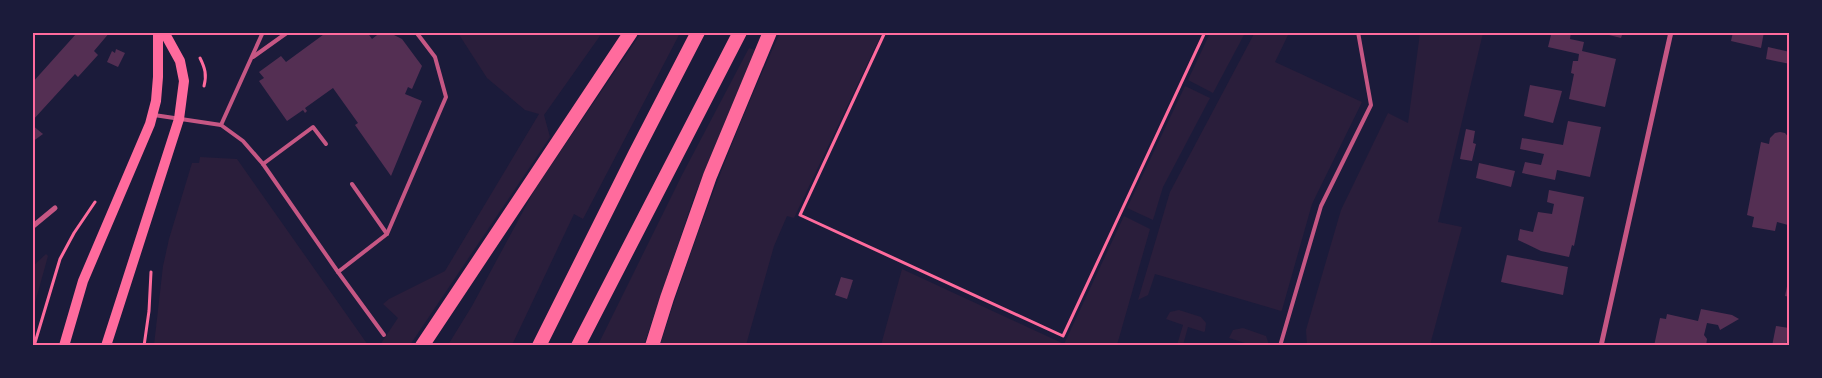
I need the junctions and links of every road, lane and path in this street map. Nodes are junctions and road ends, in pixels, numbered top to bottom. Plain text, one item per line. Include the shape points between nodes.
1 (158, 32) edge
2 (164, 32) edge
3 (263, 32) edge
4 (288, 32) edge
5 (416, 32) edge
6 (631, 32) edge
7 (698, 32) edge
8 (740, 32) edge
9 (770, 32) edge
10 (884, 32) edge
11 (1205, 32) edge
12 (1358, 32) edge
13 (1671, 32) edge
14 (252, 59) junction
15 (152, 114) junction
16 (179, 119) junction
17 (221, 125) junction
18 (326, 144) dead end
19 (263, 164) junction
20 (352, 184) dead end
21 (99, 196) dead end
22 (55, 208) dead end
23 (32, 227) edge
24 (387, 234) junction
25 (338, 272) junction
26 (384, 335) dead end
27 (34, 346) edge
28 (64, 346) edge
29 (106, 346) edge
30 (422, 346) edge
31 (539, 346) edge
32 (578, 346) edge
33 (652, 346) edge
34 (1280, 346) edge
35 (1601, 346) edge

1 - 15 main road via 158,77
2 - 16 main road via 180,61 184,81
3 - 14 lane
4 - 14 lane
5 - 24 lane via 436,58 446,97
6 - 30 highway
7 - 31 highway
8 - 32 highway
9 - 33 highway via 710,176
10 - 11 path via 800,216 1062,336
12 - 34 lane via 1371,105 1321,206
13 - 35 street
14 - 17 lane
15 - 16 lane
15 - 28 main road via 128,179 83,281
16 - 17 lane
16 - 29 main road
17 - 19 lane via 243,141
18 - 19 lane via 314,127
19 - 25 lane
20 - 24 lane
21 - 27 path via 60,259
22 - 23 street
24 - 25 lane
25 - 26 lane

